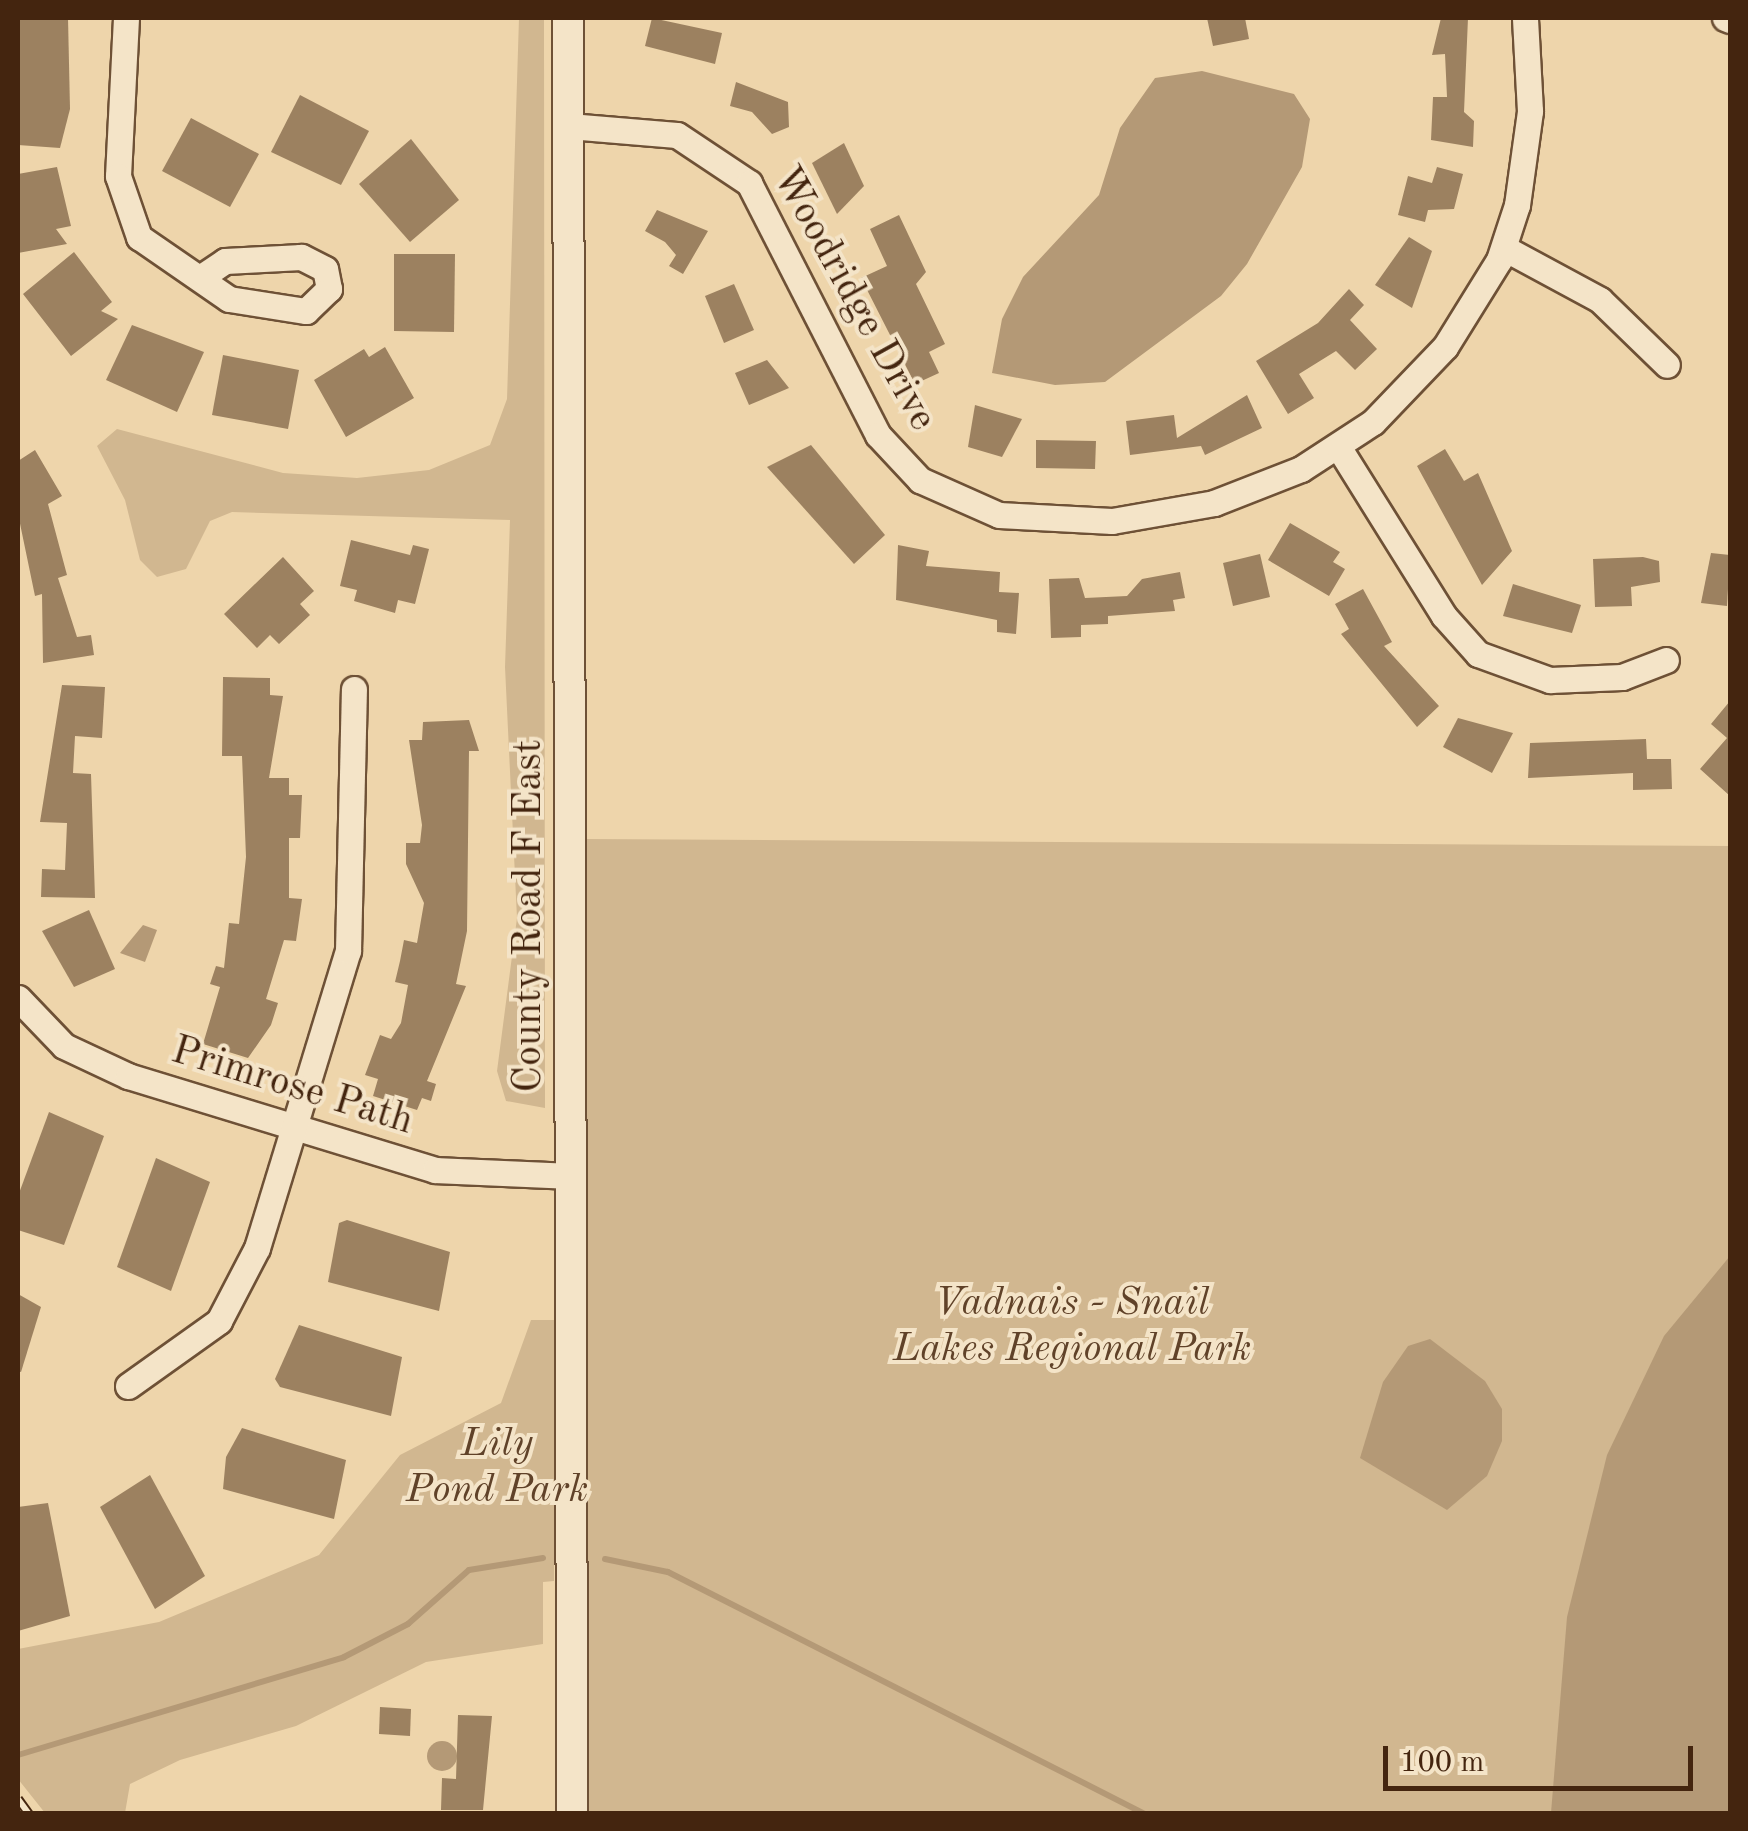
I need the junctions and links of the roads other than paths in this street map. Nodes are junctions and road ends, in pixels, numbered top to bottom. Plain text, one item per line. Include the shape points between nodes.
1 (126, 18) edge
2 (568, 18) edge
3 (1525, 18) edge
4 (569, 126) junction
5 (1504, 248) junction
6 (203, 276) dead end
7 (1667, 365) dead end
8 (1339, 448) junction
9 (1666, 660) dead end
10 (354, 689) dead end
11 (18, 998) edge
12 (294, 1128) junction
13 (571, 1176) junction
14 (128, 1386) dead end
15 (572, 1814) edge

1 - 6 street via 122,204 152,250
2 - 4 street, County Road F East
3 - 5 street, Woodridge Drive via 1530,111
4 - 8 street, Woodridge Drive via 677,135 740,174 779,228 878,435 920,480 969,506 1060,522 1164,515 1262,486
4 - 13 street, County Road F East
5 - 7 street via 1600,300
5 - 8 street, Woodridge Drive via 1444,347
8 - 9 street via 1444,616 1478,654 1550,680 1622,677
10 - 12 street via 352,930
11 - 12 street, Primrose Path via 56,1041 98,1065
12 - 13 street, Primrose Path via 456,1174
12 - 14 street via 238,1295 203,1336
13 - 15 street, County Road F East

